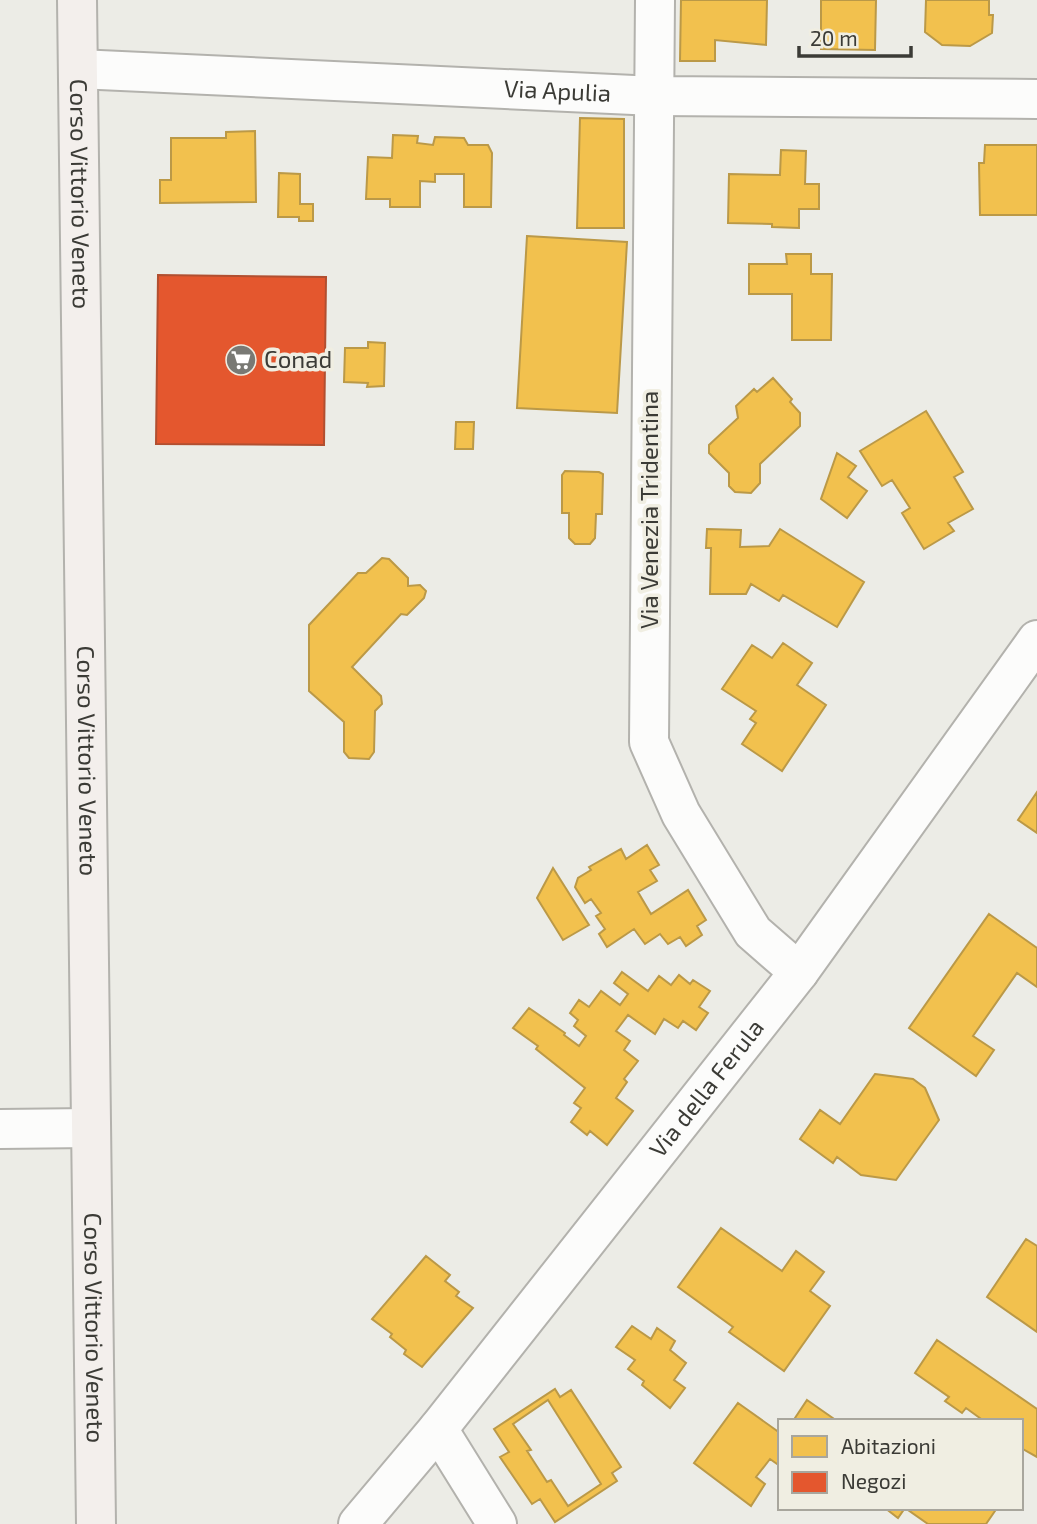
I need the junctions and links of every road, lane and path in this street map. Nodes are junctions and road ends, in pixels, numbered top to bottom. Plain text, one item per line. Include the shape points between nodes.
1 (77, 0) edge
2 (655, 0) edge
3 (78, 69) junction
4 (655, 96) junction
5 (1037, 99) edge
6 (1037, 640) edge
7 (799, 972) junction
8 (90, 1128) junction
9 (0, 1129) edge
10 (438, 1429) junction
11 (96, 1524) edge
12 (358, 1524) edge
13 (496, 1524) edge

1 - 3 main road, Corso Vittorio Veneto
2 - 4 street, Via Venezia Tridentina
3 - 4 street, Via Apulia
3 - 8 main road, Corso Vittorio Veneto
4 - 5 street, Via Apulia
4 - 7 street, Via Venezia Tridentina via 649,742 681,814 753,932
6 - 7 street, Via della Ferula
7 - 10 street, Via della Ferula
8 - 9 street
8 - 11 main road, Corso Vittorio Veneto
10 - 12 street, Via della Ferula
10 - 13 street

